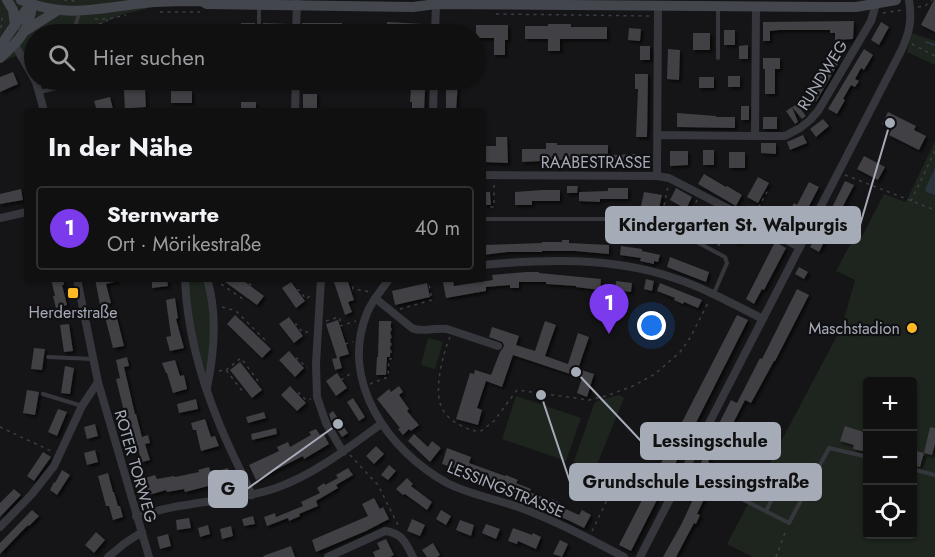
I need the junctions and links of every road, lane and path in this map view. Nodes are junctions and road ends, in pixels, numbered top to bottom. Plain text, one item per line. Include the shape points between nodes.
1 (7, 0) edge
2 (21, 0) edge
3 (64, 0) edge
4 (201, 0) edge
5 (418, 0) edge
6 (859, 0) edge
7 (896, 0) edge
8 (909, 0) edge
9 (932, 0) edge
10 (188, 1) edge
11 (297, 3) edge
12 (32, 4) junction
13 (436, 4) junction
14 (876, 4) junction
15 (259, 5) junction
16 (78, 6) edge
17 (658, 6) junction
18 (925, 6) dead end
19 (718, 7) junction
20 (756, 7) junction
21 (830, 7) junction
22 (58, 10) junction
23 (6, 13) dead end
24 (109, 19) dead end
25 (25, 24) edge
26 (30, 24) edge
27 (76, 24) edge
28 (99, 24) edge
29 (259, 24) edge
30 (296, 24) edge
31 (435, 24) edge
32 (24, 25) edge
33 (24, 27) edge
34 (20, 29) junction
35 (0, 32) edge
36 (906, 40) junction
37 (15, 45) junction
38 (0, 46) edge
39 (935, 56) edge
40 (0, 58) edge
41 (718, 58) dead end
42 (24, 61) edge
43 (48, 90) edge
44 (296, 90) edge
45 (434, 90) edge
46 (39, 92) joint
47 (43, 108) edge
48 (295, 108) edge
49 (434, 108) edge
50 (657, 135) junction
51 (755, 136) junction
52 (935, 152) edge
53 (838, 172) junction
54 (486, 175) edge
55 (657, 176) junction
56 (669, 178) junction
57 (495, 180) dead end
58 (769, 188) dead end
59 (699, 194) junction
60 (911, 201) junction
61 (486, 207) edge
62 (639, 207) dead end
63 (935, 210) edge
64 (24, 213) edge
65 (737, 213) junction
66 (0, 218) edge
67 (486, 219) edge
68 (753, 221) junction
69 (742, 244) dead end
70 (799, 247) junction
71 (486, 265) edge
72 (78, 282) edge
73 (185, 282) edge
74 (208, 282) edge
75 (220, 282) edge
76 (247, 282) edge
77 (321, 282) edge
78 (351, 282) edge
79 (387, 282) edge
80 (429, 282) edge
81 (254, 287) dead end
82 (321, 288) junction
83 (297, 290) dead end
84 (713, 294) junction
85 (376, 295) junction
86 (421, 298) dead end
87 (246, 301) dead end
88 (408, 302) dead end
89 (422, 303) junction
90 (212, 305) junction
91 (409, 306) junction
92 (391, 311) junction
93 (763, 319) junction
94 (363, 323) junction
95 (295, 325) dead end
96 (319, 326) junction
97 (452, 330) junction
98 (268, 343) dead end
99 (498, 346) dead end
100 (48, 357) dead end
101 (93, 359) junction
102 (296, 359) dead end
103 (316, 364) junction
104 (360, 367) junction
105 (226, 370) junction
106 (210, 373) junction
107 (341, 380) dead end
108 (258, 381) dead end
109 (98, 382) junction
110 (367, 385) dead end
111 (207, 390) junction
112 (243, 392) dead end
113 (43, 394) dead end
114 (298, 394) dead end
115 (317, 397) junction
116 (82, 406) junction
117 (381, 424) junction
118 (0, 428) edge
119 (344, 451) junction
120 (59, 455) junction
121 (863, 456) edge
122 (684, 470) junction
123 (917, 470) edge
124 (935, 474) edge
125 (776, 491) dead end
126 (610, 494) dead end
127 (252, 495) junction
128 (766, 511) junction
129 (136, 516) junction
130 (789, 523) junction
131 (0, 527) edge
132 (141, 532) junction
133 (401, 537) junction
134 (588, 538) junction
135 (108, 557) edge
136 (149, 557) edge
137 (328, 557) edge
138 (413, 557) edge
139 (624, 557) edge
140 (640, 557) edge
141 (776, 557) edge

1 - 34 main road
2 - 12 main road
3 - 16 path
4 - 10 main road
4 - 15 main road via 207,4
5 - 13 main road
6 - 21 main road
7 - 14 main road
8 - 36 street via 911,21
9 - 18 path
10 - 16 main road
11 - 13 main road via 413,7
11 - 15 main road
11 - 30 street
12 - 22 main road
12 - 25 main road via 32,16
13 - 17 main road
13 - 31 street
14 - 21 main road
14 - 51 street, RUNDWEG via 871,21 818,111 785,136
15 - 29 lane
16 - 22 main road
16 - 27 lane
17 - 19 main road
17 - 50 street
19 - 20 main road
19 - 41 lane
20 - 21 main road
20 - 51 street
22 - 26 main road
23 - 35 path
24 - 28 path
32 - 34 main road
33 - 34 main road
34 - 37 main road
34 - 38 main road
36 - 39 path
36 - 53 street
37 - 40 main road
37 - 42 street
43 - 46 lane
44 - 48 street
45 - 49 street
46 - 47 street
50 - 51 street, RUNDWEG
50 - 55 street
52 - 60 path
53 - 60 path
53 - 70 street
54 - 55 street, RAABESTRASSE
55 - 56 street, RAABESTRASSE
56 - 59 street, RAABESTRASSE
56 - 62 path via 663,211
57 - 61 path via 494,207
58 - 68 path
59 - 65 street, RAABESTRASSE
59 - 65 path via 684,227 721,246
60 - 63 path
64 - 66 street
65 - 68 street, RAABESTRASSE
67 - 84 lane via 621,219 665,225 727,260
68 - 69 path
68 - 70 street, RAABESTRASSE
70 - 93 street
71 - 84 street via 528,261 612,264 671,277
72 - 101 street, ROTER TORWEG
73 - 111 street via 189,323
74 - 90 street
75 - 87 path
76 - 81 path
77 - 82 street
78 - 85 path via 352,289
79 - 85 street, LESSINGSTRASSE
80 - 89 path via 432,300
82 - 83 path via 306,299
82 - 96 street
84 - 93 street
84 - 97 path via 685,346 655,375 619,392 589,400 517,390 494,421 481,431 453,422 439,401 443,354
85 - 92 street
85 - 94 street, LESSINGSTRASSE
86 - 89 path
88 - 91 path
89 - 91 path
90 - 98 path via 236,311
90 - 106 street
91 - 92 path
92 - 97 street via 417,330
92 - 110 path via 388,377
93 - 122 street
94 - 96 path via 341,326 339,317
94 - 104 street, LESSINGSTRASSE
95 - 96 path via 303,333
96 - 103 street
97 - 99 street
100 - 101 lane
101 - 109 street, ROTER TORWEG
102 - 103 path via 306,369
103 - 115 street
104 - 107 path
104 - 117 street, LESSINGSTRASSE via 365,392
105 - 106 path
105 - 108 path via 241,358
105 - 112 path
106 - 111 street
109 - 116 street
109 - 129 street, ROTER TORWEG
111 - 127 street
113 - 116 lane
114 - 115 path via 306,400
115 - 119 street via 326,423
116 - 120 street
117 - 119 street
117 - 134 street, LESSINGSTRASSE via 410,456 448,483 528,511
118 - 120 path
119 - 127 street via 292,481
119 - 133 path via 378,486
120 - 131 street via 40,485
121 - 130 lane via 829,448
122 - 128 lane
122 - 140 street
123 - 124 lane
125 - 128 lane
126 - 134 path
127 - 129 street
128 - 130 lane
129 - 132 street, ROTER TORWEG
130 - 141 path
132 - 135 street
132 - 136 street, ROTER TORWEG
133 - 137 street via 385,531
133 - 138 street
134 - 139 street, LESSINGSTRASSE

